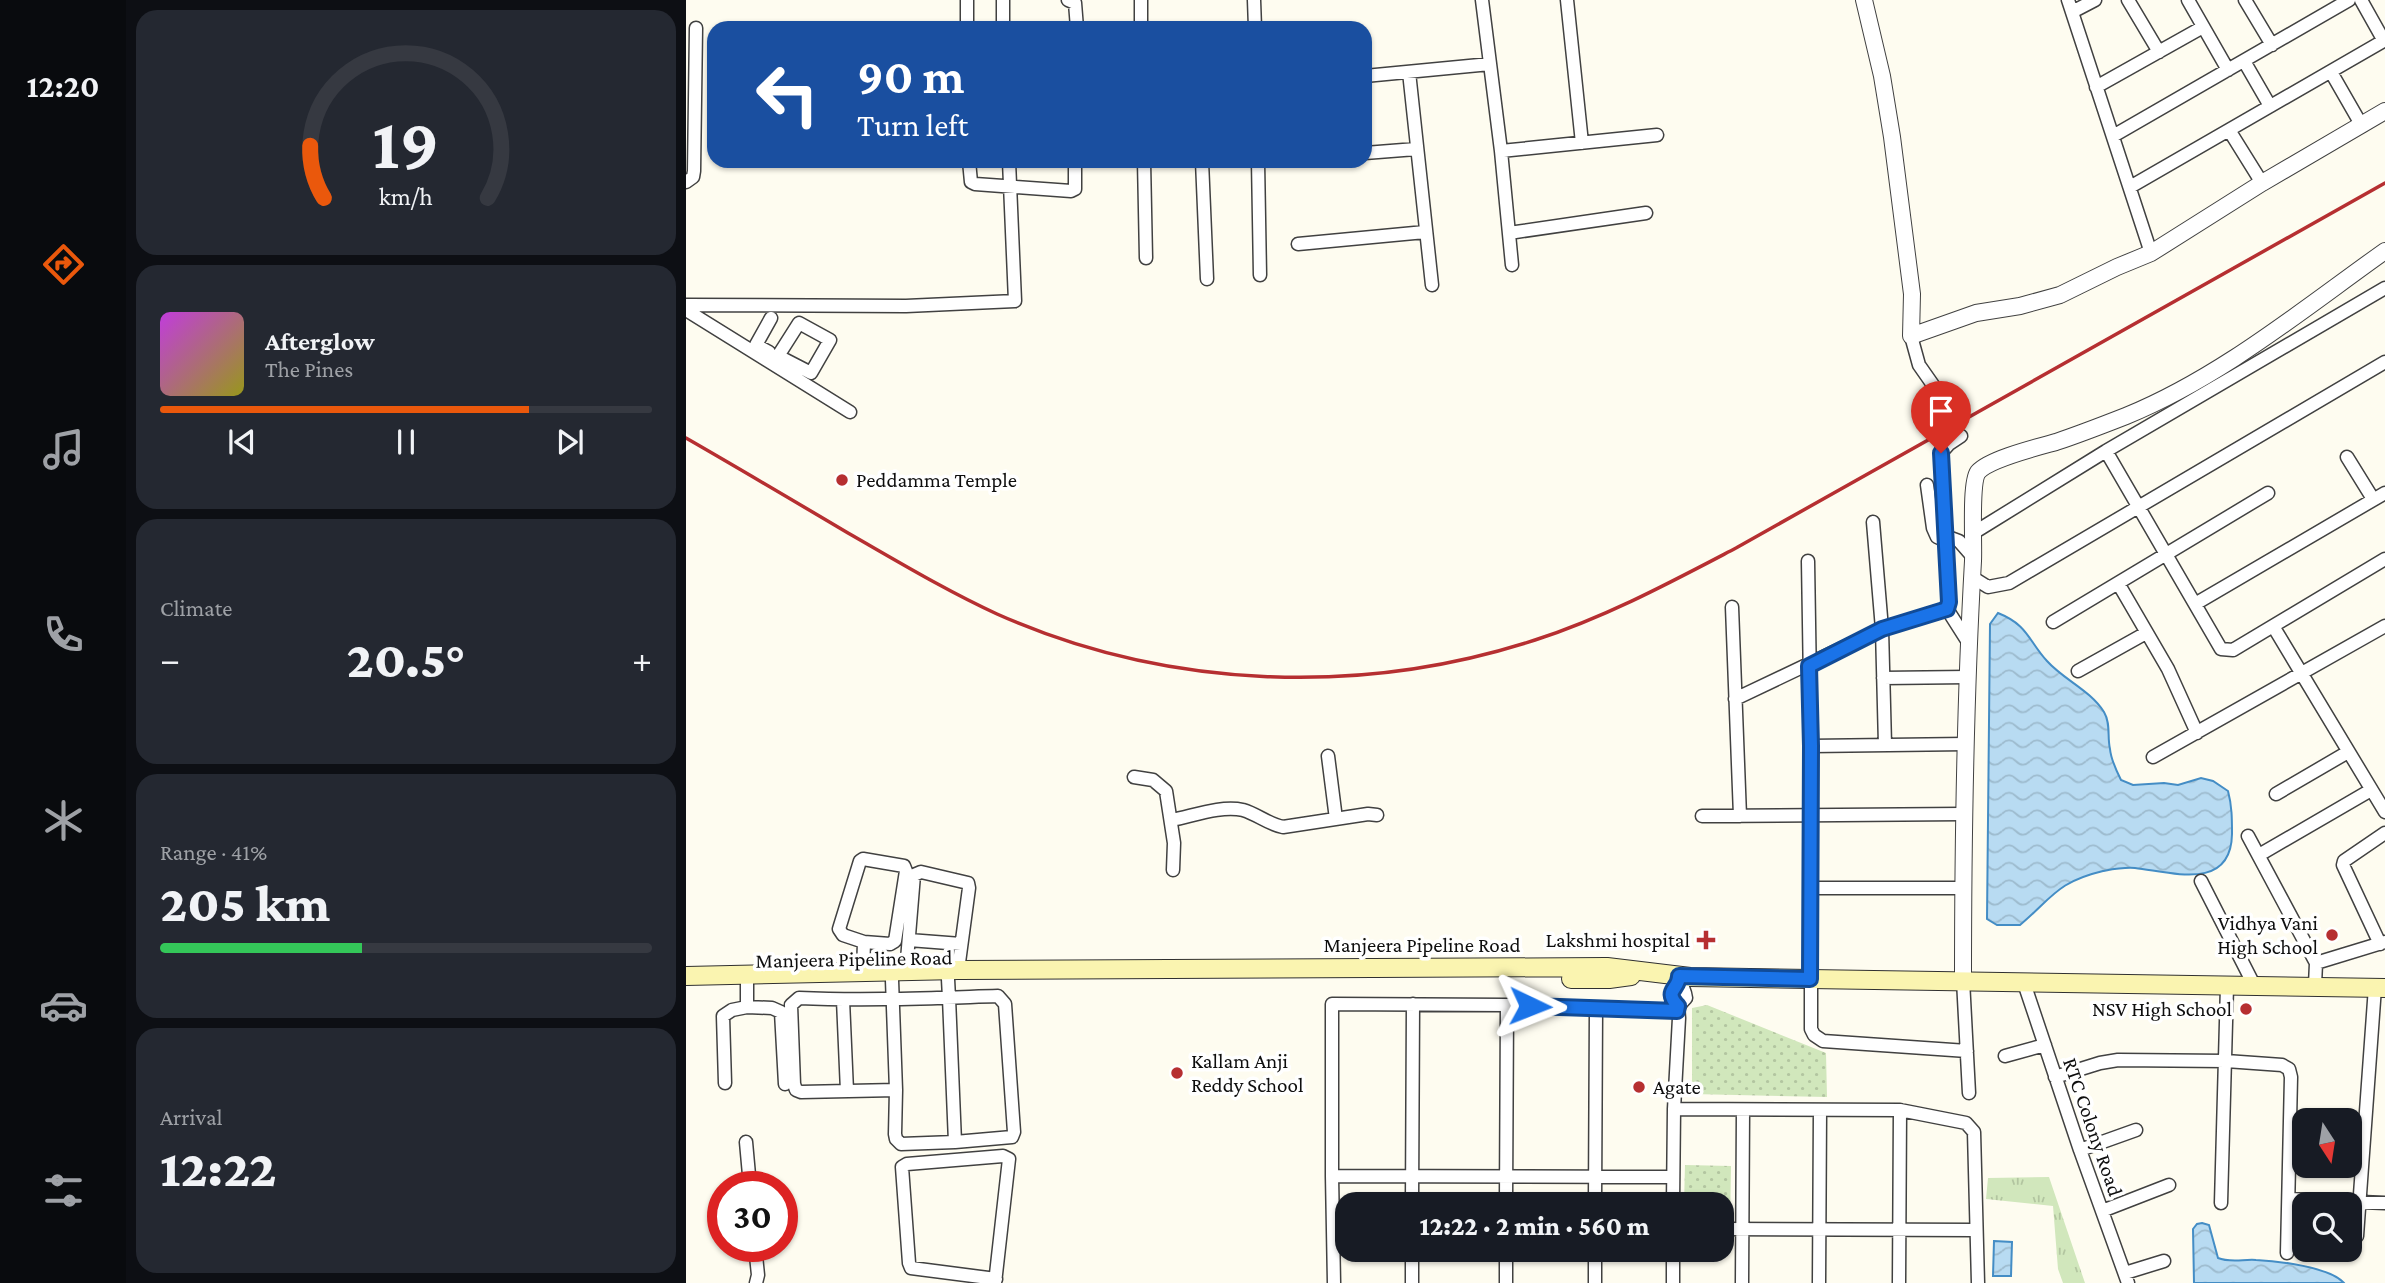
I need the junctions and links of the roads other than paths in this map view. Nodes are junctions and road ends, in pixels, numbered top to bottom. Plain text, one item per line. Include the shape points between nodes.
1 (967, 0) edge
2 (1003, 0) edge
3 (1068, 0) edge
4 (1141, 0) edge
5 (1254, 0) edge
6 (1482, 0) edge
7 (1567, 0) edge
8 (1864, 0) edge
9 (2095, 0) edge
10 (2128, 0) edge
11 (2188, 0) edge
12 (2349, 0) edge
13 (2361, 0) edge
14 (2246, 1) edge
15 (2070, 6) edge
16 (967, 21) edge
17 (1003, 21) edge
18 (1076, 21) edge
19 (1142, 21) edge
20 (1255, 21) edge
21 (2203, 27) junction
22 (696, 28) dead end
23 (2385, 40) edge
24 (2272, 44) junction
25 (2159, 51) junction
26 (2244, 61) junction
27 (1490, 64) junction
28 (2228, 70) junction
29 (1409, 72) junction
30 (2330, 72) junction
31 (1372, 75) edge
32 (2096, 87) junction
33 (2270, 106) junction
34 (2385, 111) edge
35 (2362, 126) junction
36 (2230, 130) junction
37 (1657, 135) dead end
38 (2113, 136) junction
39 (1582, 143) junction
40 (1416, 149) junction
41 (1501, 151) junction
42 (1372, 152) edge
43 (970, 168) edge
44 (1010, 168) edge
45 (1075, 168) edge
46 (1144, 168) edge
47 (1202, 168) edge
48 (1258, 168) edge
49 (686, 182) edge
50 (2262, 183) junction
51 (1011, 187) junction
52 (2130, 187) junction
53 (1646, 213) dead end
54 (1425, 232) junction
55 (1509, 233) junction
56 (1298, 244) dead end
57 (2385, 251) edge
58 (2151, 253) junction
59 (1146, 258) dead end
60 (1512, 265) dead end
61 (1260, 275) dead end
62 (1207, 279) dead end
63 (1432, 285) dead end
64 (2384, 291) edge
65 (686, 307) edge
66 (771, 318) dead end
67 (1910, 335) junction
68 (755, 348) junction
69 (2254, 355) junction
70 (775, 358) junction
71 (2385, 362) edge
72 (2227, 371) junction
73 (797, 373) junction
74 (1940, 395) tunnel mouth
75 (845, 404) dead end
76 (1961, 436) dead end
77 (2106, 451) junction
78 (2347, 457) dead end
79 (1927, 485) dead end
80 (2268, 493) dead end
81 (2385, 493) edge
82 (2373, 499) junction
83 (2141, 507) junction
84 (1873, 522) dead end
85 (1975, 532) junction
86 (1946, 541) junction
87 (2167, 554) junction
88 (1973, 557) junction
89 (2385, 559) edge
90 (1808, 561) dead end
91 (1972, 577) junction
92 (2118, 583) junction
93 (2195, 604) junction
94 (1732, 607) dead end
95 (1947, 609) junction
96 (2053, 622) dead end
97 (2273, 626) junction
98 (2385, 626) edge
99 (1882, 629) junction
100 (2146, 633) junction
101 (1968, 642) junction
102 (1809, 666) junction
103 (2078, 671) dead end
104 (2302, 674) junction
105 (1968, 677) junction
106 (1884, 678) junction
107 (1735, 699) junction
108 (2197, 733) junction
109 (1966, 744) junction
110 (1885, 745) junction
111 (1811, 746) junction
112 (2348, 752) junction
113 (1328, 756) dead end
114 (2153, 757) dead end
115 (1134, 777) dead end
116 (2371, 790) junction
117 (2276, 794) dead end
118 (2385, 811) edge
119 (1964, 814) junction
120 (1377, 815) dead end
121 (1810, 815) junction
122 (1702, 816) dead end
123 (1740, 816) junction
124 (1336, 819) junction
125 (1172, 820) junction
126 (2385, 833) edge
127 (2248, 836) dead end
128 (2259, 855) junction
129 (1173, 870) dead end
130 (2201, 881) dead end
131 (1811, 888) junction
132 (1963, 888) junction
133 (909, 940) junction
134 (864, 942) junction
135 (2383, 943) edge
136 (961, 944) junction
137 (2316, 963) junction
138 (863, 972) junction
139 (953, 975) junction
140 (686, 976) edge
141 (899, 976) junction
142 (1679, 978) junction
143 (716, 979) junction
144 (1810, 979) junction
145 (1963, 980) junction
146 (747, 983) junction
147 (2024, 983) junction
148 (686, 985) edge
149 (2254, 985) junction
150 (2315, 985) junction
151 (2227, 986) junction
152 (2380, 988) edge
153 (949, 998) junction
154 (893, 999) junction
155 (842, 1000) junction
156 (1413, 1004) junction
157 (1507, 1005) junction
158 (747, 1007) junction
159 (1596, 1007) junction
160 (1678, 1009) junction
161 (2045, 1045) junction
162 (1967, 1051) junction
163 (2005, 1056) dead end
164 (2226, 1061) junction
165 (2055, 1077) junction
166 (725, 1083) dead end
167 (785, 1084) dead end
168 (896, 1090) junction
169 (847, 1091) junction
170 (1969, 1093) dead end
171 (1674, 1109) junction
172 (1743, 1110) junction
173 (1900, 1110) junction
174 (1820, 1111) junction
175 (2136, 1130) dead end
176 (746, 1142) dead end
177 (955, 1142) junction
178 (2080, 1150) junction
179 (749, 1171) edge
180 (1332, 1175) junction
181 (1412, 1176) junction
182 (1506, 1176) junction
183 (1595, 1177) junction
184 (1673, 1177) junction
185 (2169, 1185) dead end
186 (1412, 1192) edge
187 (1506, 1192) edge
188 (1595, 1192) edge
189 (1673, 1192) edge
190 (2361, 1192) edge
191 (2290, 1199) joint
192 (2362, 1202) edge
193 (2221, 1203) dead end
194 (2385, 1203) edge
195 (2102, 1211) junction
196 (1734, 1229) edge
197 (1742, 1229) junction
198 (1819, 1229) junction
199 (1899, 1229) junction
200 (1975, 1230) junction
201 (2287, 1253) dead end
202 (2164, 1261) dead end
203 (757, 1262) edge
204 (1412, 1262) edge
205 (1506, 1262) edge
206 (1595, 1262) edge
207 (1673, 1262) edge
208 (924, 1277) edge
209 (2126, 1278) edge
210 (995, 1281) edge
211 (755, 1283) edge
212 (1334, 1283) edge
213 (1412, 1283) edge
214 (1506, 1283) edge
215 (1595, 1283) edge
216 (1673, 1283) edge
217 (1742, 1283) edge
218 (1819, 1283) edge
219 (1899, 1283) edge
220 (1978, 1283) edge

1 - 16 street
2 - 17 street
3 - 18 street via 1075,3
4 - 19 street
5 - 20 street
6 - 27 street
7 - 39 street
8 - 67 street via 1892,137 1912,293
9 - 15 street
10 - 25 street
11 - 21 street
12 - 24 street
13 - 23 street
14 - 24 street
15 - 32 street
21 - 25 street
21 - 28 street
22 - 49 street via 694,171
23 - 30 street
24 - 26 street
25 - 32 street
26 - 28 street
26 - 33 street
27 - 29 street
27 - 41 street
28 - 38 street
29 - 31 street
29 - 40 street
30 - 33 street
30 - 35 street
32 - 38 street
33 - 36 street
34 - 35 street
35 - 50 street
36 - 50 street
36 - 52 street
37 - 39 street
38 - 52 street
39 - 41 street
40 - 42 street
40 - 54 street
41 - 55 street
43 - 51 street via 975,184
44 - 51 street
45 - 51 street via 1075,189 1071,191
46 - 59 street
47 - 62 street
48 - 61 street
50 - 58 street
51 - 65 street via 1015,302
52 - 58 street
53 - 55 street
54 - 56 street
54 - 63 street
55 - 60 street
57 - 69 street
58 - 67 street via 2060,295 1976,313
64 - 69 street
65 - 68 street
66 - 68 street
67 - 74 street via 1919,365
68 - 70 street
69 - 72 street
70 - 73 street
70 - 73 street via 799,323 830,339 813,372
71 - 83 street
72 - 77 street
72 - 85 street via 2130,414 1980,470 1973,486
73 - 75 street
76 - 86 street via 1941,453
77 - 83 street
77 - 85 street
78 - 82 street
79 - 86 street via 1933,528 1937,537
80 - 87 street
81 - 82 street
82 - 93 street
83 - 87 street
83 - 91 street via 2010,583 1988,587
84 - 99 street
85 - 88 street
86 - 88 street via 1959,541
86 - 95 street
87 - 92 street
87 - 93 street
88 - 91 street
89 - 97 street
90 - 102 street
91 - 101 street
92 - 96 street
92 - 100 street
93 - 97 street via 2221,649 2227,651
94 - 107 street
95 - 99 street
95 - 101 street
97 - 104 street
98 - 104 street
99 - 102 street
99 - 106 street
100 - 103 street
100 - 108 street
101 - 105 street
102 - 107 street
102 - 111 street
104 - 108 street
104 - 112 street
105 - 106 street
105 - 109 street
106 - 110 street
107 - 123 street
108 - 114 street
109 - 110 street
109 - 119 street
110 - 111 street
111 - 121 street
112 - 116 street
112 - 117 street
113 - 124 street
115 - 125 street via 1161,785
116 - 118 street
116 - 128 street
119 - 121 street
119 - 132 street
120 - 124 street
121 - 123 street
121 - 131 street
122 - 123 street
124 - 125 street via 1283,827 1238,809
125 - 129 street
126 - 135 street via 2343,865
127 - 128 street
128 - 137 street
130 - 149 street
131 - 132 street
131 - 144 street
132 - 145 street
133 - 136 street
133 - 136 street via 914,875 921,872 968,883
133 - 141 street
134 - 134 street via 895,941 904,866 860,861 839,929
134 - 138 street
135 - 137 street
136 - 139 street
137 - 150 street
138 - 141 main road, Manjeera Pipeline Road
138 - 143 main road, Manjeera Pipeline Road
139 - 141 main road, Manjeera Pipeline Road
139 - 142 main road, Manjeera Pipeline Road via 1609,979 1652,974
139 - 153 street
140 - 143 main road, Manjeera Pipeline Road
141 - 146 main road, Manjeera Pipeline Road
141 - 154 street
142 - 144 main road, Manjeera Pipeline Road
142 - 160 street via 1686,998
143 - 146 main road, Manjeera Pipeline Road
143 - 148 main road, Manjeera Pipeline Road
144 - 145 main road, Manjeera Pipeline Road
144 - 162 street via 1811,1029 1823,1041
145 - 147 main road, Manjeera Pipeline Road
145 - 162 street
146 - 158 street
147 - 151 main road, Manjeera Pipeline Road
147 - 161 street, RTC Colony Road
149 - 150 main road, Manjeera Pipeline Road
149 - 151 main road, Manjeera Pipeline Road
150 - 152 main road, Manjeera Pipeline Road
151 - 164 street
152 - 190 street
153 - 154 street
153 - 177 street
153 - 177 street via 998,996 1005,1003 1014,1132 1013,1137
154 - 155 street
154 - 168 street
155 - 169 street
155 - 169 street via 799,998 791,1005 794,1084 801,1092
156 - 157 street
156 - 180 street via 1332,1004
156 - 181 street
157 - 159 street
157 - 182 street
158 - 166 street via 723,1016
158 - 167 street via 781,1012
159 - 160 street
159 - 183 street
160 - 171 street
161 - 163 street
161 - 165 street, RTC Colony Road
162 - 170 street
164 - 165 street via 2108,1061
164 - 191 street via 2289,1069
164 - 193 street
165 - 178 street, RTC Colony Road
168 - 169 street
168 - 177 street via 895,1134 901,1144
171 - 172 street
171 - 184 street
172 - 174 street
172 - 197 street
173 - 174 street
173 - 199 street
173 - 200 street via 1972,1128
174 - 198 street
175 - 178 street
176 - 179 street
178 - 195 street, RTC Colony Road
180 - 181 street
180 - 212 street
181 - 182 street
181 - 186 street
182 - 183 street
182 - 187 street
183 - 184 street
183 - 188 street
184 - 189 street
185 - 195 street
191 - 201 street
192 - 194 street
195 - 209 street, RTC Colony Road
196 - 197 street
197 - 198 street
197 - 217 street
198 - 199 street
198 - 218 street
199 - 200 street
199 - 219 street
200 - 220 street
202 - 209 street
203 - 211 street
204 - 213 street
205 - 214 street
206 - 215 street
207 - 216 street
208 - 210 street
208 - 210 street via 909,1263 902,1167 1003,1156 1010,1164

